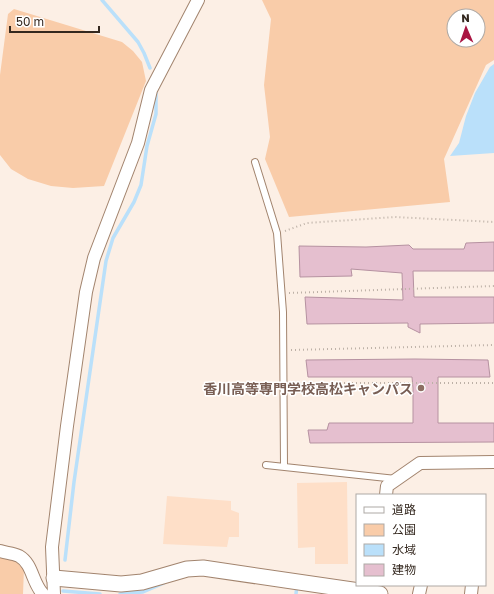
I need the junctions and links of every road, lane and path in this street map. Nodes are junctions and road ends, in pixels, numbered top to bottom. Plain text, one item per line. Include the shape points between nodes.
1 (198, 0) edge
2 (255, 162) dead end
3 (494, 222) edge
4 (276, 233) junction
5 (494, 286) edge
6 (281, 293) junction
7 (494, 345) edge
8 (283, 350) junction
9 (283, 383) junction
10 (494, 383) edge
11 (494, 462) edge
12 (266, 465) dead end
13 (284, 467) junction
14 (397, 479) junction
15 (386, 494) edge
16 (0, 551) edge
17 (54, 578) junction
18 (376, 591) edge
19 (356, 592) edge
20 (43, 594) edge
21 (54, 594) edge

1 - 17 street via 150,90 138,143 94,258 86,292 67,426 52,547
2 - 4 lane
3 - 4 path via 395,216 307,223
4 - 6 lane
5 - 6 path
6 - 8 lane
7 - 8 path
8 - 9 lane
9 - 10 path
9 - 13 lane
11 - 14 street via 420,463
12 - 13 lane
13 - 14 lane
14 - 15 street via 387,486
16 - 20 street via 20,556 29,566 38,589
17 - 19 street via 121,584 142,582 188,569 203,568
17 - 21 street
18 - 19 street

